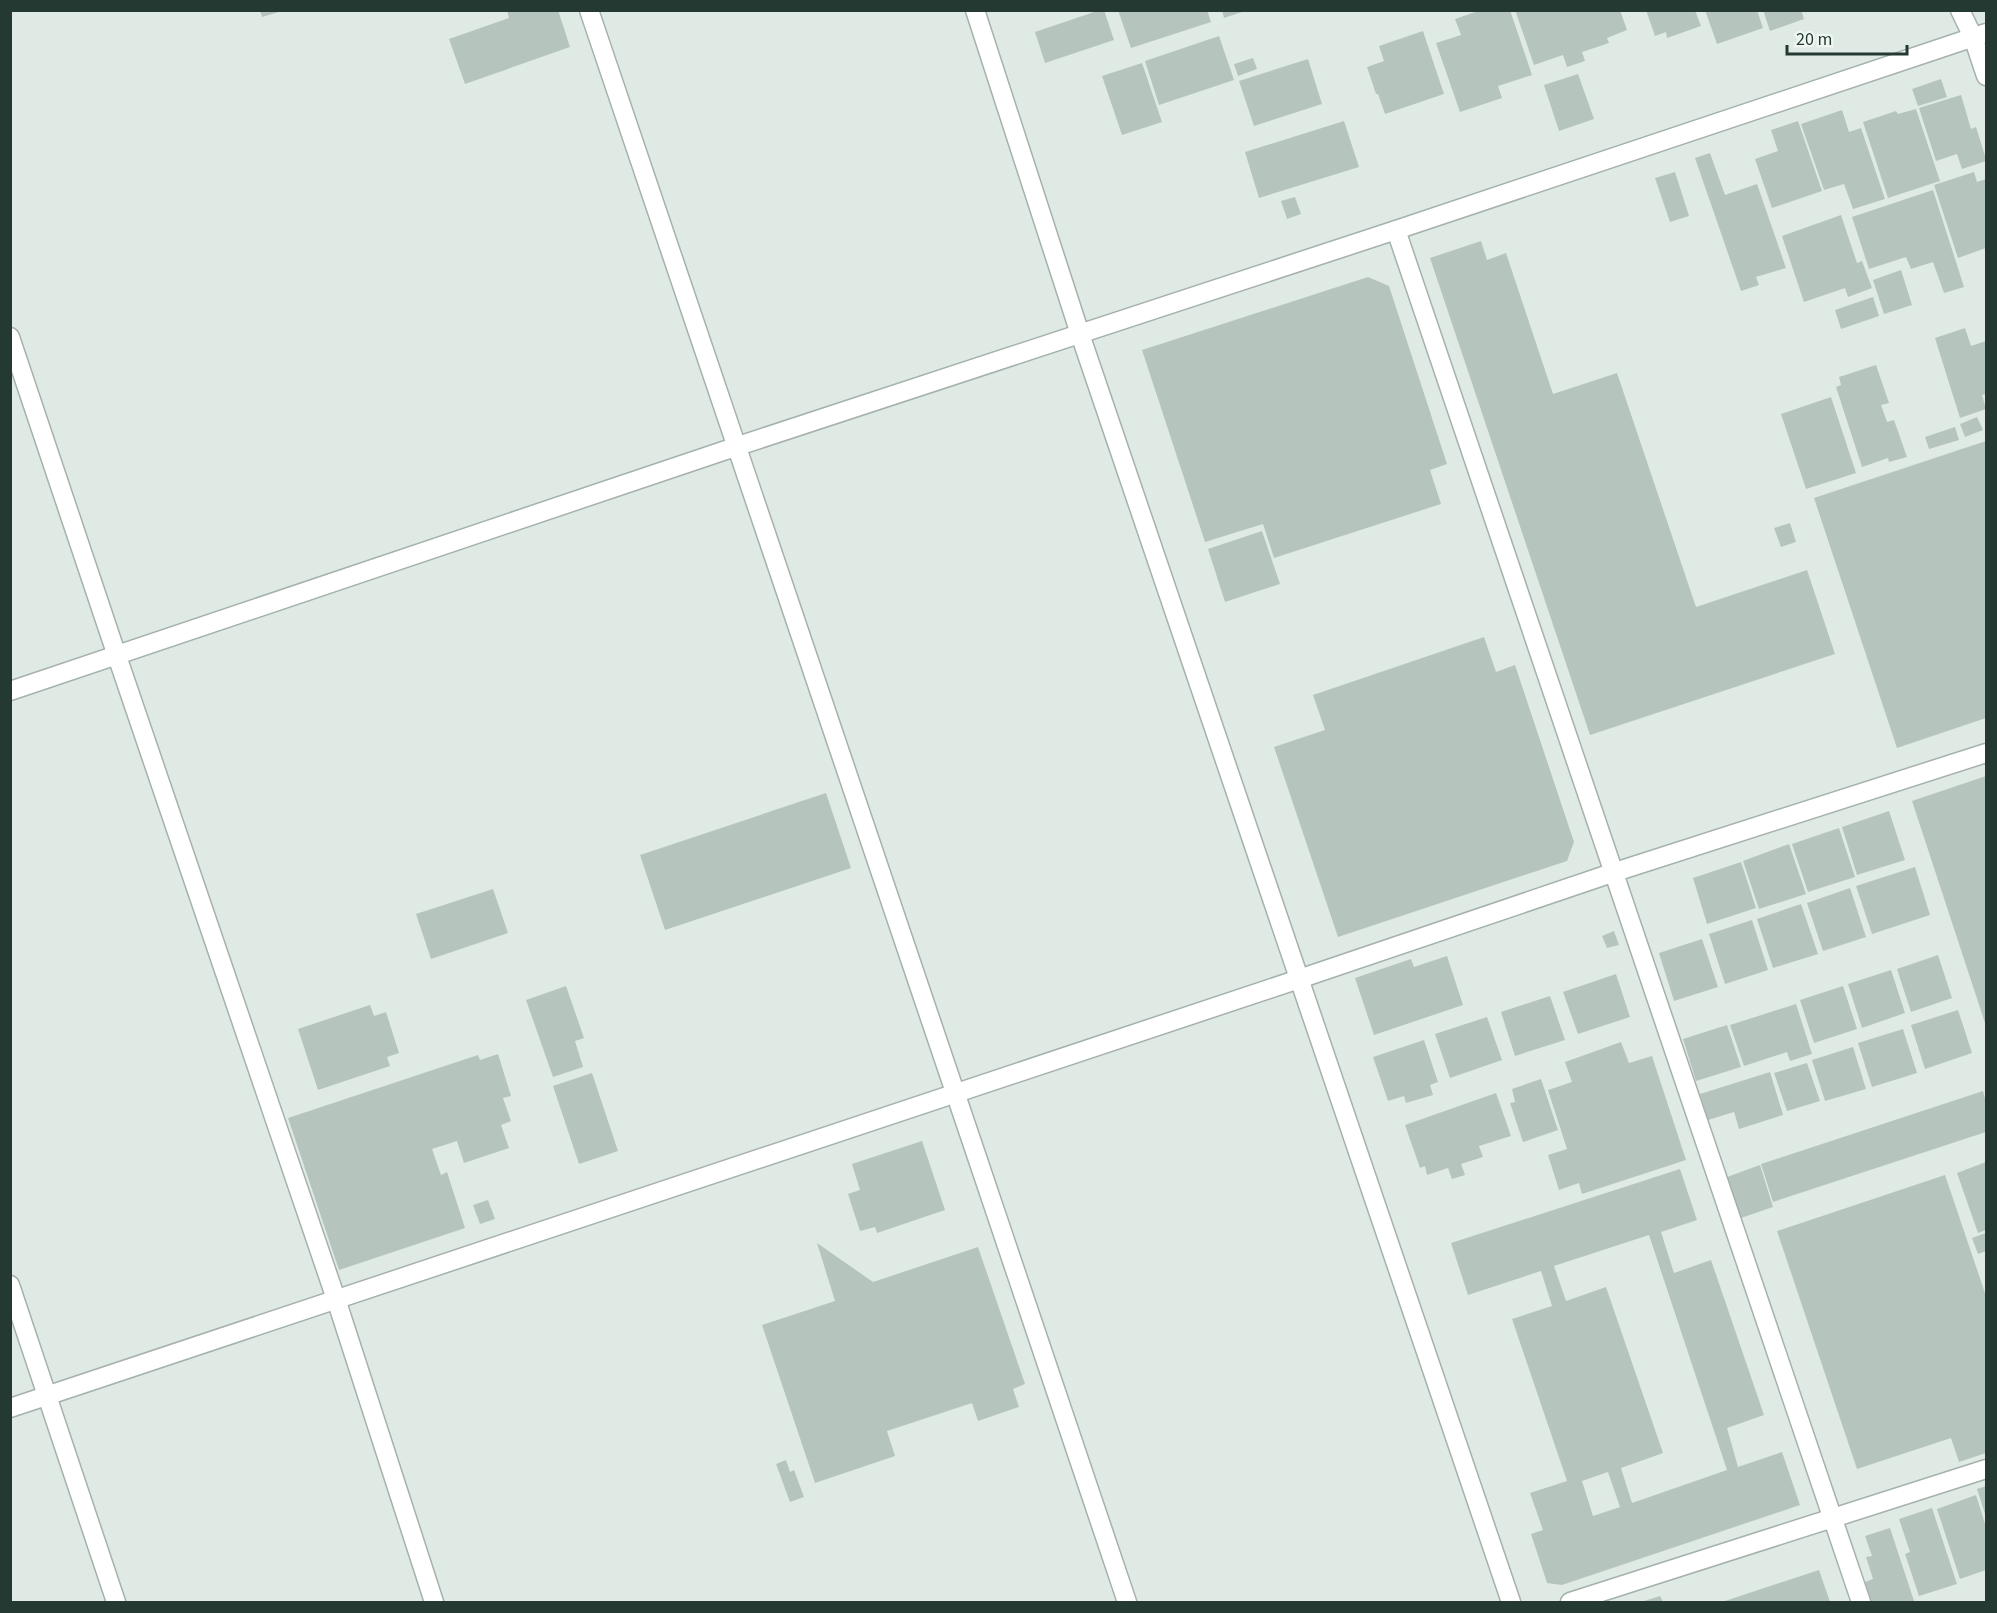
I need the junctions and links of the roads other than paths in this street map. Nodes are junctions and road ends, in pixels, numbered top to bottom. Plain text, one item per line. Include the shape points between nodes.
1 (589, 10) edge
2 (975, 10) edge
3 (1960, 10) edge
4 (1980, 35) edge
5 (1986, 76) edge
6 (1396, 230) junction
7 (1080, 334) junction
8 (10, 337) edge
9 (735, 447) junction
10 (117, 656) junction
11 (10, 692) edge
12 (1986, 753) edge
13 (1615, 872) junction
14 (1299, 979) junction
15 (956, 1093) junction
16 (10, 1285) edge
17 (336, 1299) junction
18 (49, 1396) junction
19 (10, 1408) edge
20 (1986, 1469) edge
21 (1833, 1519) junction
22 (117, 1602) edge
23 (434, 1602) edge
24 (1127, 1602) edge
25 (1511, 1602) edge
26 (1570, 1602) edge
27 (1861, 1602) edge

1 - 9 street
2 - 7 street
3 - 4 street
4 - 5 street
4 - 6 street
6 - 7 street
6 - 13 street
7 - 9 street
7 - 14 street
8 - 10 street
9 - 10 street
9 - 15 street
10 - 11 street
10 - 17 street
12 - 13 street
13 - 14 street
13 - 21 street
14 - 15 street
14 - 25 street
15 - 17 street
15 - 24 street
16 - 18 street
17 - 18 street
17 - 23 street
18 - 19 street
18 - 22 street
20 - 21 street
21 - 26 street
21 - 27 street

